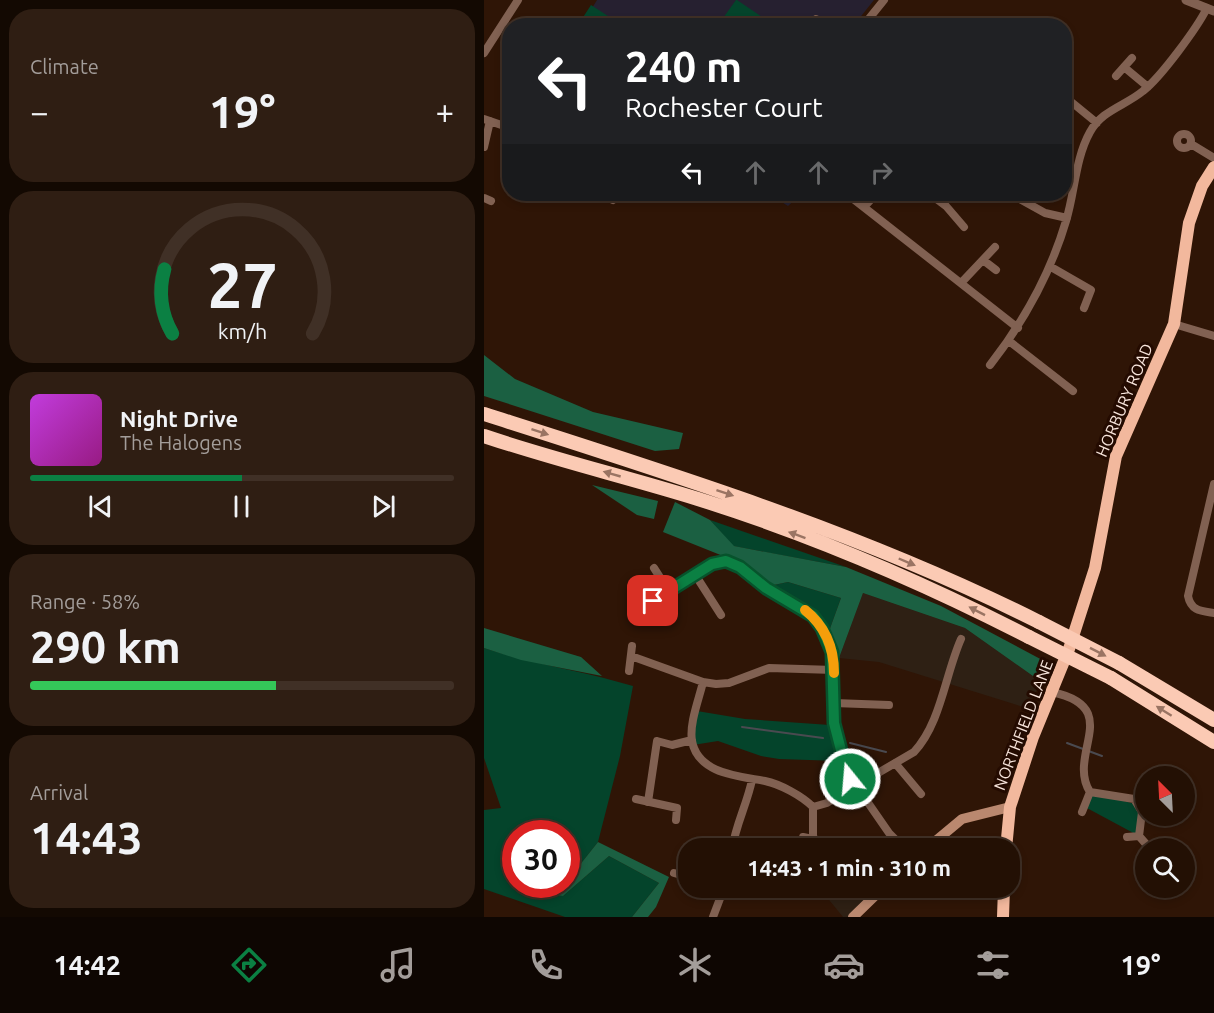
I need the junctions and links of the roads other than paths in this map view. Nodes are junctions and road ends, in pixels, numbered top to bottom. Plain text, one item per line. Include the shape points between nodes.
1 (518, 0) edge
2 (884, 0) edge
3 (1186, 0) edge
4 (1210, 10) edge
5 (506, 18) edge
6 (869, 18) edge
7 (502, 24) edge
8 (484, 52) edge
9 (1132, 58) dead end
10 (1124, 67) junction
11 (1116, 76) dead end
12 (1148, 87) junction
13 (1072, 103) edge
14 (487, 120) edge
15 (1097, 123) junction
16 (502, 125) edge
17 (1190, 144) dead end
18 (484, 147) edge
19 (1213, 158) edge
20 (1213, 167) edge
21 (1072, 198) edge
22 (856, 201) edge
23 (870, 201) edge
24 (939, 201) edge
25 (1024, 201) edge
26 (1071, 201) edge
27 (864, 207) junction
28 (1067, 218) junction
29 (964, 227) dead end
30 (995, 247) dead end
31 (983, 260) junction
32 (1051, 267) junction
33 (996, 270) dead end
34 (961, 283) junction
35 (1084, 308) dead end
36 (1174, 324) junction
37 (1018, 328) junction
38 (1213, 336) edge
39 (1009, 341) junction
40 (990, 365) dead end
41 (1070, 376) dead end
42 (1064, 384) junction
43 (1073, 391) dead end
44 (484, 414) edge
45 (484, 436) edge
46 (1213, 485) edge
47 (654, 568) dead end
48 (696, 576) junction
49 (668, 590) junction
50 (638, 611) dead end
51 (1213, 613) edge
52 (721, 615) dead end
53 (961, 639) dead end
54 (632, 646) dead end
55 (1069, 649) joint
56 (631, 656) junction
57 (834, 670) junction
58 (629, 671) dead end
59 (703, 682) junction
60 (1052, 692) junction
61 (834, 703) junction
62 (889, 705) dead end
63 (1213, 720) edge
64 (692, 740) junction
65 (1213, 742) edge
66 (895, 763) junction
67 (852, 777) junction
68 (752, 780) junction
69 (866, 780) junction
70 (848, 789) junction
71 (1090, 792) junction
72 (862, 794) junction
73 (921, 794) dead end
74 (636, 800) dead end
75 (648, 802) junction
76 (813, 807) junction
77 (1010, 807) junction
78 (1082, 812) dead end
79 (676, 820) dead end
80 (1139, 836) joint
81 (734, 837) joint
82 (803, 837) dead end
83 (1127, 837) dead end
84 (743, 838) dead end
85 (808, 838) edge
86 (813, 838) edge
87 (895, 838) edge
88 (939, 838) edge
89 (1007, 838) edge
90 (674, 873) dead end
91 (678, 874) edge
92 (719, 898) edge
93 (873, 898) edge
94 (1004, 898) edge
95 (713, 917) edge
96 (853, 917) edge
97 (1003, 917) edge

1 - 5 street
2 - 6 street
3 - 4 street
4 - 12 street
7 - 8 street
9 - 10 street
10 - 11 street
10 - 12 street
12 - 15 street
13 - 15 street
14 - 16 street
14 - 18 street
15 - 21 street via 1086,142
17 - 19 street
20 - 36 highway, HORBURY ROAD via 1189,223
22 - 27 street
23 - 27 street
24 - 29 street
25 - 28 street via 1045,213
26 - 28 street
27 - 34 street
28 - 32 street
30 - 31 street
31 - 33 street
31 - 34 street
32 - 35 street via 1091,290
32 - 37 street
34 - 37 street
36 - 38 street
36 - 55 highway, HORBURY ROAD via 1116,456 1095,568
37 - 39 street
39 - 40 street
39 - 42 street
41 - 42 street
42 - 43 street
44 -> 63 highway, bridge via 807,521 980,592 1119,663
65 -> 45 highway, bridge via 1111,678 969,606 700,500
46 - 51 street via 1188,596 1192,607
47 - 49 street
48 - 49 street
48 - 52 street
48 - 57 street via 719,561 734,563 766,588 802,608 822,628 830,643
49 - 50 street
53 - 66 street via 925,738 914,752
54 - 56 street
55 - 60 highway, NORTHFIELD LANE
56 - 58 street
56 - 59 street
57 - 59 street via 769,668 729,683
57 - 61 street
59 - 64 street
60 - 71 street via 1071,696 1080,703 1091,724 1083,774
60 - 77 highway, NORTHFIELD LANE
61 - 62 street
61 - 67 street via 837,737
64 - 68 street via 700,757 711,767
64 - 75 street via 672,745 657,741
66 - 69 street
66 - 73 street
67 - 69 street
67 - 70 street
68 - 76 street via 783,788
68 - 81 street
69 - 72 street via 867,789
70 - 72 street
70 - 76 street
71 - 78 street
71 - 80 street via 1134,799 1142,812
72 - 87 street
74 - 75 street
75 - 79 street via 677,808
76 - 86 street
77 - 88 main road via 962,819
77 - 89 highway, NORTHFIELD LANE
80 - 83 street
81 - 84 street
82 - 85 street
90 - 91 street
92 - 95 street
93 - 96 main road
94 - 97 highway

